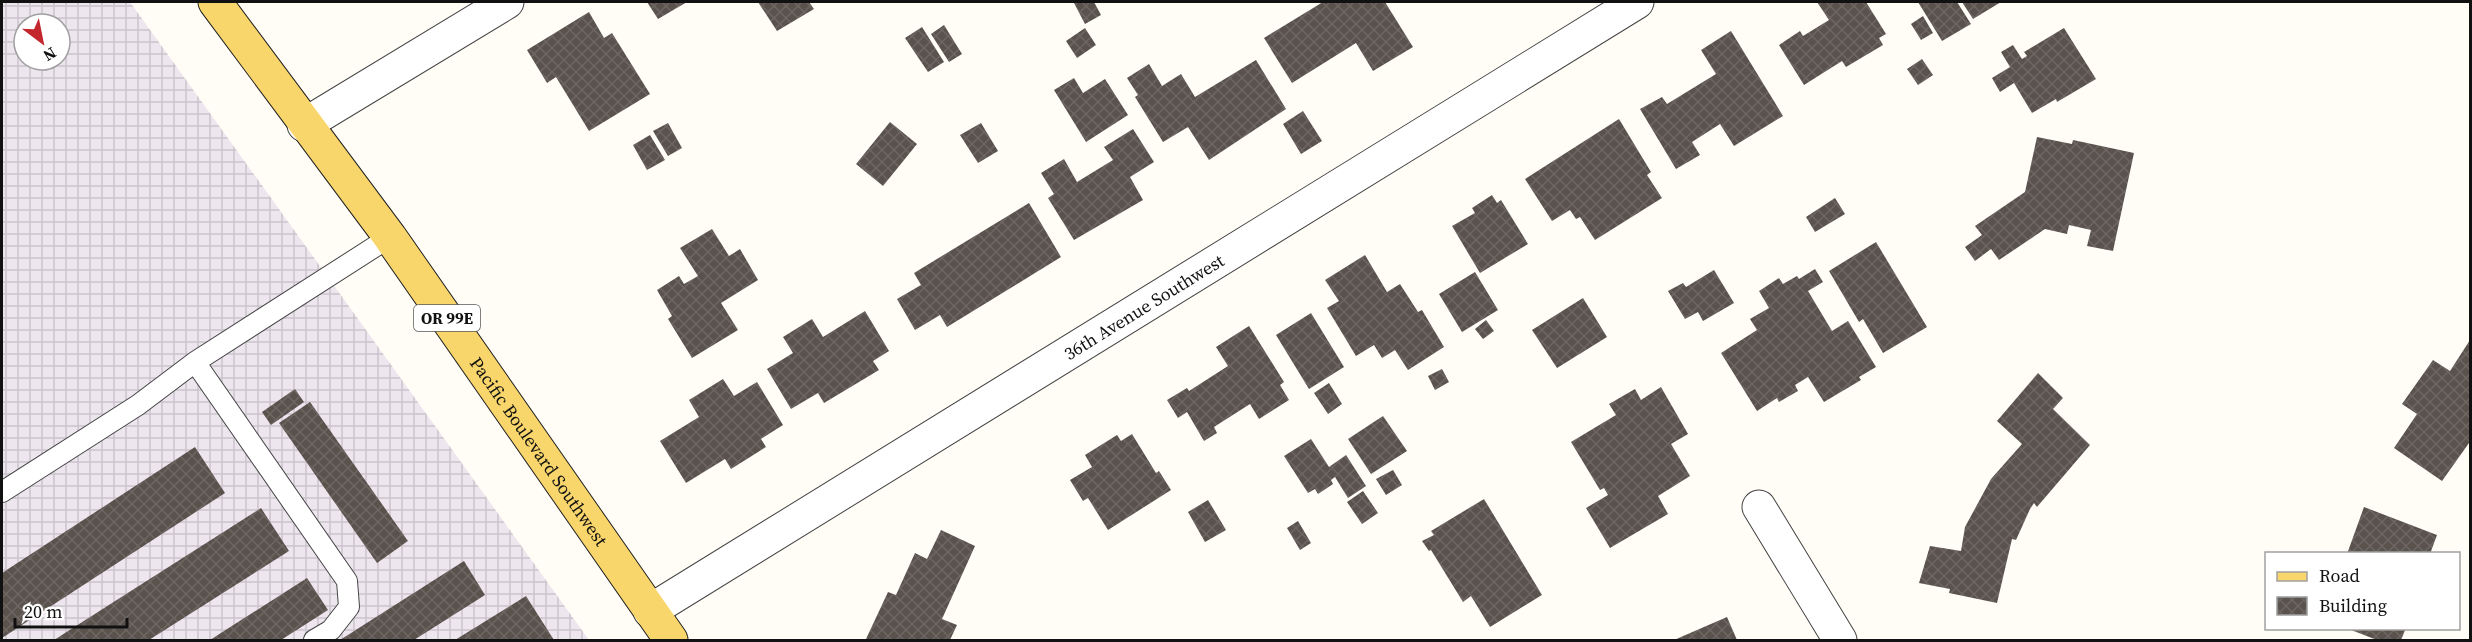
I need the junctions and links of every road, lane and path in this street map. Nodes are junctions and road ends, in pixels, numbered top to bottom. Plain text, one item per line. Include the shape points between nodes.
1 (214, 2) edge
2 (507, 2) edge
3 (1637, 2) edge
4 (304, 125) junction
5 (390, 237) junction
6 (195, 362) junction
7 (2, 492) edge
8 (1759, 507) dead end
9 (650, 611) junction
10 (314, 640) edge
11 (671, 640) edge
12 (1840, 640) edge

1 - 4 main road, Pacific Boulevard Southwest / OR 99E
2 - 4 street
3 - 9 street, 36th Avenue Southwest
4 - 5 main road, Pacific Boulevard Southwest / OR 99E
5 - 6 lane
5 - 9 main road, Pacific Boulevard Southwest / OR 99E
6 - 7 lane via 138,405
6 - 10 lane via 347,581 349,607 331,630
8 - 12 street
9 - 11 main road, Pacific Boulevard Southwest / OR 99E

